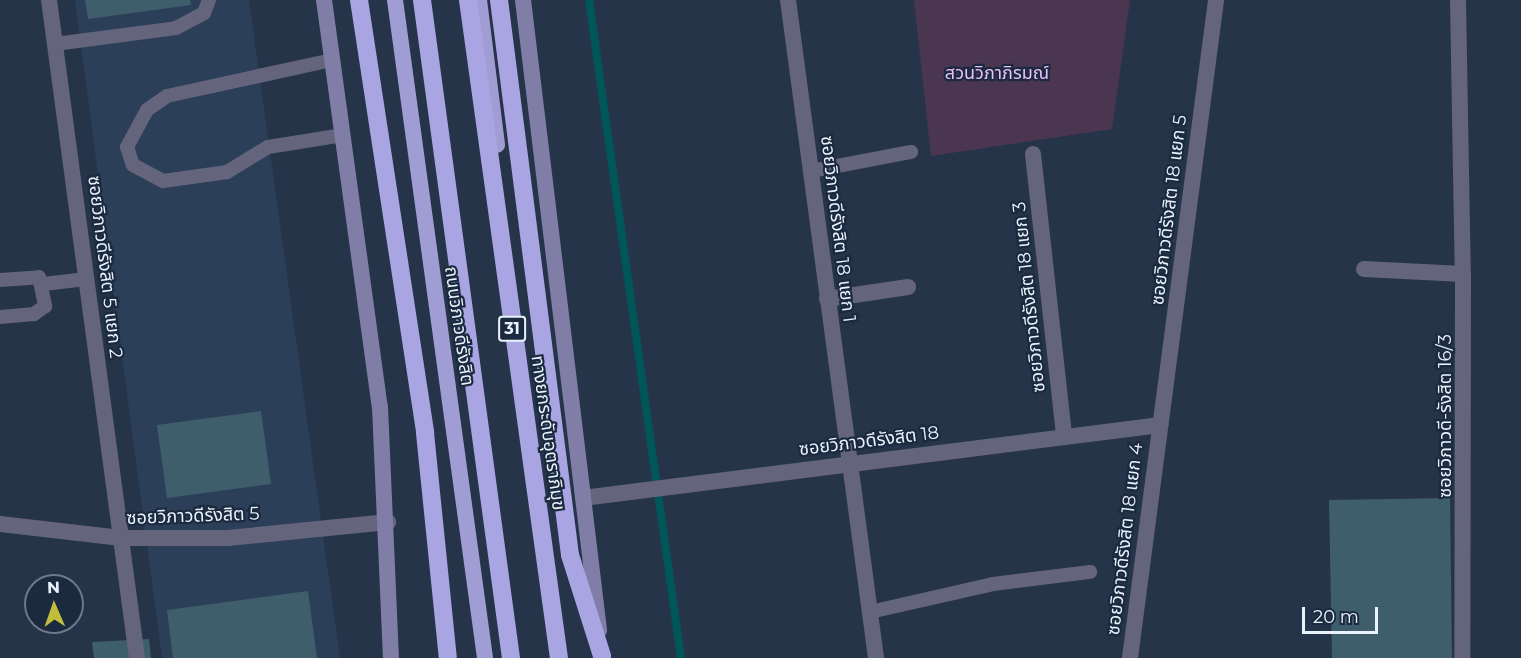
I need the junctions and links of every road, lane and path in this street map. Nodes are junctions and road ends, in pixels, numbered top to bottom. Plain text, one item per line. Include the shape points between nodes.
1 (49, 0) edge
2 (209, 0) edge
3 (324, 0) edge
4 (359, 0) edge
5 (395, 0) edge
6 (422, 0) edge
7 (468, 0) edge
8 (479, 0) edge
9 (499, 0) edge
10 (523, 0) edge
11 (788, 0) edge
12 (1216, 0) edge
13 (1458, 0) edge
14 (55, 44) junction
15 (332, 60) junction
16 (343, 135) junction
17 (911, 152) dead end
18 (1033, 154) dead end
19 (811, 171) junction
20 (1364, 268) dead end
21 (1463, 274) junction
22 (87, 279) junction
23 (0, 280) edge
24 (43, 284) junction
25 (908, 287) dead end
26 (827, 299) junction
27 (0, 317) edge
28 (1160, 425) junction
29 (1064, 436) junction
30 (849, 462) junction
31 (583, 498) junction
32 (388, 522) junction
33 (0, 524) edge
34 (121, 538) junction
35 (1090, 572) dead end
36 (870, 612) junction
37 (602, 657) edge
38 (137, 658) edge
39 (391, 658) edge
40 (448, 658) edge
41 (485, 658) edge
42 (511, 658) edge
43 (559, 658) edge
44 (564, 658) edge
45 (876, 658) edge
46 (1130, 658) edge
47 (1462, 658) edge

1 - 14 street, ซอยวิภาวดีรังสิต 5 แยก 2
2 - 14 lane via 204,13 176,28
3 - 15 main road
4 - 40 highway via 425,433
5 - 41 highway, ถนนวิภาวดีรังสิต
6 - 42 highway
7 - 43 highway, ทางยกระดับอุตราภิมุข / 31
8 - 44 highway, 31
9 - 37 highway via 570,555
10 - 31 main road
11 - 19 street, ซอยวิภาวดีรังสิต 18 แยก 1
12 - 28 street, ซอยวิภาวดีรังสิต 18 แยก 5
13 - 21 street, ซอยวิภาวดี-รังสิต 16/3
14 - 22 street, ซอยวิภาวดีรังสิต 5 แยก 2
15 - 16 main road
15 - 16 lane via 167,96 147,110 127,147 133,165 163,181 227,172 268,147
16 - 32 main road via 380,407
17 - 19 lane
18 - 29 street, ซอยวิภาวดีรังสิต 18 แยก 3
19 - 26 street, ซอยวิภาวดีรังสิต 18 แยก 1
20 - 21 street
21 - 47 street, ซอยวิภาวดี-รังสิต 16/3
22 - 24 lane
22 - 34 street, ซอยวิภาวดีรังสิต 5 แยก 2
23 - 24 lane via 34,276
24 - 27 lane via 42,311
25 - 26 street
26 - 30 street, ซอยวิภาวดีรังสิต 18 แยก 1
28 - 29 street, ซอยวิภาวดีรังสิต 18
28 - 46 street, ซอยวิภาวดีรังสิต 18 แยก 4
29 - 30 street, ซอยวิภาวดีรังสิต 18
30 - 31 street, ซอยวิภาวดีรังสิต 18
30 - 36 street, ซอยวิภาวดีรังสิต 18 แยก 1
31 - 37 main road
32 - 34 street, ซอยวิภาวดีรังสิต 5 via 228,538
32 - 39 main road
33 - 34 street, ซอยวิภาวดีรังสิต 5
34 - 38 street, ซอยวิภาวดีรังสิต 5 แยก 2
35 - 36 lane via 993,584
36 - 45 street, ซอยวิภาวดีรังสิต 18 แยก 1

